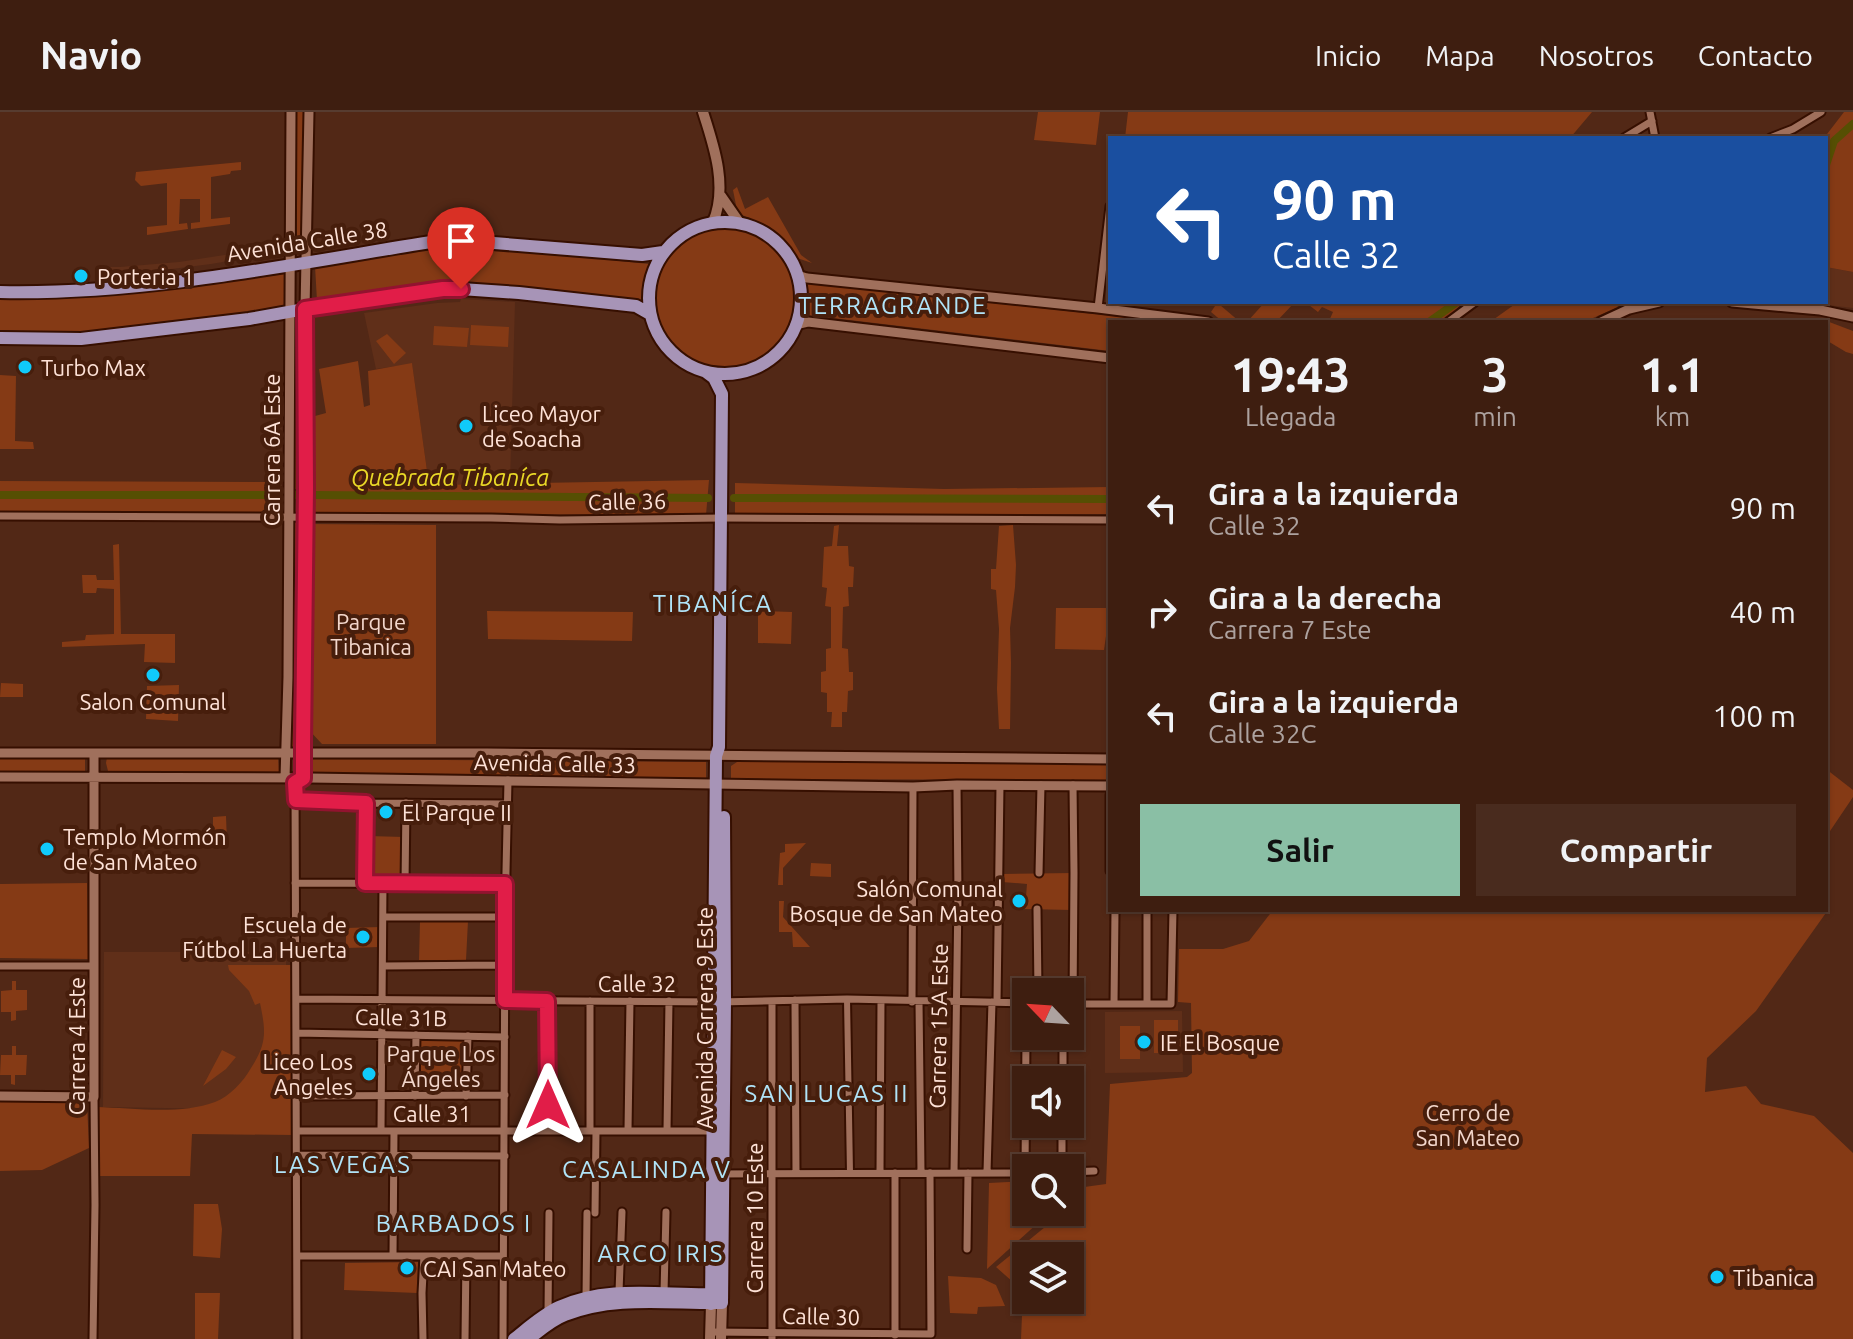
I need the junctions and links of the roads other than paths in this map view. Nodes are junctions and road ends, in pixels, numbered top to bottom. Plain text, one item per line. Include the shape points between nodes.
1 (291, 112) edge
2 (309, 112) edge
3 (703, 112) edge
4 (1821, 112) edge
5 (1652, 115) edge
6 (1626, 136) edge
7 (1655, 136) edge
8 (1775, 136) edge
9 (721, 194) junction
10 (713, 222) junction
11 (739, 222) junction
12 (1108, 223) edge
13 (663, 252) junction
14 (306, 262) junction
15 (289, 264) junction
16 (797, 275) junction
17 (0, 292) edge
18 (1472, 304) edge
19 (1650, 304) edge
20 (1754, 304) edge
21 (1098, 308) junction
22 (305, 309) junction
23 (289, 311) junction
24 (650, 314) junction
25 (1853, 317) edge
26 (1192, 320) edge
27 (1451, 320) edge
28 (1605, 320) edge
29 (795, 325) junction
30 (0, 338) edge
31 (1108, 358) edge
32 (706, 372) junction
33 (738, 373) junction
34 (722, 394) junction
35 (0, 516) edge
36 (305, 517) junction
37 (288, 518) junction
38 (722, 518) junction
39 (1108, 520) edge
40 (287, 752) junction
41 (0, 753) edge
42 (94, 753) junction
43 (303, 753) junction
44 (719, 753) junction
45 (1108, 759) edge
46 (0, 777) edge
47 (94, 777) junction
48 (294, 779) junction
49 (508, 780) junction
50 (720, 783) junction
51 (957, 785) junction
52 (1000, 785) junction
53 (1041, 785) junction
54 (1073, 785) junction
55 (1108, 786) edge
56 (913, 787) junction
57 (296, 800) junction
58 (366, 803) junction
59 (406, 803) junction
60 (507, 804) junction
61 (1039, 873) dead end
62 (295, 883) junction
63 (365, 883) junction
64 (383, 883) junction
65 (405, 884) junction
66 (505, 884) junction
67 (1037, 909) dead end
68 (1115, 912) edge
69 (1147, 912) edge
70 (1173, 912) edge
71 (383, 917) junction
72 (505, 917) junction
73 (505, 965) junction
74 (0, 966) edge
75 (94, 966) junction
76 (383, 966) junction
77 (1038, 978) edge
78 (1072, 978) edge
79 (296, 999) junction
80 (382, 999) junction
81 (847, 999) junction
82 (505, 1000) junction
83 (795, 1000) junction
84 (881, 1000) junction
85 (547, 1001) junction
86 (590, 1001) junction
87 (630, 1001) junction
88 (669, 1001) junction
89 (772, 1001) junction
90 (719, 1002) junction
91 (916, 1002) junction
92 (994, 1002) junction
93 (957, 1003) junction
94 (1012, 1003) edge
95 (1084, 1004) edge
96 (1114, 1004) junction
97 (1147, 1004) junction
98 (296, 1033) junction
99 (383, 1035) junction
100 (416, 1035) junction
101 (468, 1036) junction
102 (505, 1037) junction
103 (1026, 1050) edge
104 (505, 1095) junction
105 (0, 1096) edge
106 (297, 1096) junction
107 (381, 1096) junction
108 (415, 1096) junction
109 (466, 1096) junction
110 (94, 1097) junction
111 (628, 1130) junction
112 (667, 1130) junction
113 (297, 1131) junction
114 (381, 1131) junction
115 (394, 1131) junction
116 (504, 1131) junction
117 (548, 1131) junction
118 (593, 1131) junction
119 (712, 1131) junction
120 (1026, 1154) edge
121 (298, 1155) junction
122 (395, 1155) junction
123 (505, 1156) junction
124 (1084, 1171) edge
125 (1094, 1171) dead end
126 (921, 1172) junction
127 (987, 1172) junction
128 (772, 1173) junction
129 (796, 1173) junction
130 (850, 1173) junction
131 (880, 1173) junction
132 (895, 1173) junction
133 (930, 1173) junction
134 (954, 1173) junction
135 (968, 1173) junction
136 (1012, 1173) edge
137 (718, 1174) junction
138 (622, 1212) dead end
139 (666, 1212) dead end
140 (549, 1213) dead end
141 (967, 1249) dead end
142 (393, 1255) junction
143 (298, 1256) junction
144 (424, 1256) junction
145 (466, 1256) junction
146 (503, 1256) junction
147 (619, 1292) junction
148 (664, 1293) junction
149 (586, 1298) junction
150 (716, 1299) junction
151 (548, 1313) junction
152 (895, 1335) junction
153 (716, 1336) edge
154 (772, 1336) edge
155 (809, 1337) edge
156 (846, 1337) edge
157 (93, 1339) edge
158 (297, 1339) edge
159 (423, 1339) edge
160 (465, 1339) edge
161 (503, 1339) edge
162 (514, 1339) edge
163 (529, 1339) edge

1 - 15 street, Carrera 6A Este
2 - 14 street, Carrera 6A Este
3 - 9 main road
4 - 8 street
5 - 6 street
5 - 7 street
9 - 10 main road
9 - 11 main road
10 - 11 main road
10 - 13 main road via 680,235
11 - 16 main road via 775,240
12 - 21 street
13 - 14 main road, Avenida Calle 38 via 642,255 456,240
13 - 24 main road via 651,279
14 - 15 main road, Avenida Calle 38
14 - 22 street, Carrera 6A Este
15 - 17 main road, Avenida Calle 38 via 170,284
15 - 23 street, Carrera 6A Este
16 - 21 street
16 - 29 main road via 801,300
18 - 27 street
19 - 28 street
20 - 25 street
21 - 26 street
22 - 23 main road
22 - 24 main road via 461,289 636,306
22 - 36 street, Carrera 6A Este
23 - 30 main road via 81,339
23 - 37 street, Carrera 6A Este
24 - 32 main road via 670,351
29 - 31 street via 808,322
29 - 33 main road via 773,356
32 - 33 main road
32 - 34 main road
33 - 34 main road
34 - 38 main road, Avenida Carrera 9 Este
35 - 37 street, Calle 36
36 - 37 street, Calle 36
36 - 38 street, Calle 36
36 - 43 street, Carrera 6A Este
37 - 40 street, Carrera 6A Este
38 - 39 street, Calle 36
38 - 44 main road, Avenida Carrera 9 Este
40 - 42 street, Avenida Calle 33
40 - 43 street, Avenida Calle 33
40 - 48 street, Carrera 6A Este
41 - 42 street, Avenida Calle 33
42 - 47 street, Carrera 4 Este
43 - 44 street, Avenida Calle 33
43 - 48 street, Carrera 6A Este
44 - 45 street, Avenida Calle 33
44 - 50 main road, Avenida Carrera 9 Este
46 - 47 street, Avenida Calle 33
47 - 48 street, Avenida Calle 33
47 - 75 street, Carrera 4 Este
48 - 49 street, Avenida Calle 33
48 - 57 street, Carrera 6A Este
49 - 50 street, Avenida Calle 33
49 - 60 street
50 - 56 street, Avenida Calle 33
50 - 90 main road, Avenida Carrera 9 Este
51 - 52 street, Avenida Calle 33
51 - 56 street, Avenida Calle 33
51 - 93 street, Carrera 15A Este
52 - 53 street, Avenida Calle 33
52 - 92 street
53 - 54 street, Avenida Calle 33
53 - 61 street
54 - 55 street, Avenida Calle 33
54 - 78 street
56 - 91 street
57 - 58 street
57 - 62 street, Carrera 6A Este
58 - 59 street
58 - 63 street
59 - 60 street
59 - 65 street
60 - 66 street
62 - 63 street
62 - 79 street, Carrera 6A Este
63 - 64 street
64 - 65 street
64 - 71 street
65 - 66 street
66 - 72 street
67 - 77 street
68 - 96 street
69 - 97 street
70 - 97 street via 1171,1004
71 - 72 street
71 - 76 street
72 - 73 street
73 - 76 street
73 - 82 street
74 - 75 street
75 - 110 street, Carrera 4 Este
76 - 80 street
79 - 80 street, Calle 32
79 - 98 street, Carrera 6A Este
80 - 82 street, Calle 32
80 - 99 street
81 - 83 street, Calle 32
81 - 84 street, Calle 32
81 - 130 street
82 - 85 street, Calle 32
82 - 102 street
83 - 89 street, Calle 32
83 - 129 street
84 - 91 street, Calle 32
84 - 131 street
85 - 86 street, Calle 32
85 - 117 street
86 - 87 street, Calle 32
86 - 118 street
87 - 88 street, Calle 32
87 - 111 street
88 - 90 street, Calle 32
88 - 112 street
89 - 90 street, Calle 32
89 - 128 street, Carrera 10 Este
90 - 119 main road, Avenida Carrera 9 Este
90 - 137 main road, Avenida Carrera 9 Este
91 - 93 street, Calle 32
91 - 126 street
92 - 93 street, Calle 32
92 - 94 street, Calle 32
92 - 127 street
93 - 134 street, Carrera 15A Este
95 - 96 street
96 - 97 street
98 - 99 street, Calle 31B
98 - 106 street, Carrera 6A Este
99 - 100 street, Calle 31B
99 - 107 street
100 - 101 street, Calle 31B
100 - 108 street
101 - 102 street, Calle 31B
101 - 109 street
102 - 104 street
103 - 120 street
104 - 109 street
104 - 116 street
105 - 110 street
106 - 107 street
106 - 113 street, Carrera 6A Este
107 - 108 street
107 - 114 street
108 - 109 street
110 - 157 street, Carrera 4 Este
111 - 112 street, Calle 31
111 - 118 street, Calle 31
112 - 119 street, Calle 31
113 - 114 street, Calle 31
113 - 121 street, Carrera 6A Este
114 - 115 street, Calle 31
115 - 116 street, Calle 31
115 - 122 street
116 - 117 street, Calle 31
116 - 123 street
117 - 118 street, Calle 31
118 - 149 street
119 - 137 main road, Avenida Carrera 9 Este
121 - 122 street
121 - 143 street, Carrera 6A Este
122 - 123 street
122 - 142 street
123 - 146 street
124 - 125 street
126 - 132 street
126 - 133 street
127 - 135 street
127 - 136 street
128 - 129 street
128 - 137 street
128 - 154 street, Carrera 10 Este
129 - 130 street
130 - 131 street
131 - 132 street
132 - 152 street
133 - 134 street
133 - 152 street, Calle 30 via 931,1334
134 - 135 street
135 - 141 street
137 - 150 main road, Avenida Carrera 9 Este
138 - 147 street
139 - 148 street
140 - 151 street
142 - 143 street
142 - 144 street
143 - 158 street, Carrera 6A Este
144 - 145 street
144 - 159 street
145 - 146 street
145 - 160 street
146 - 161 street
147 - 148 main road
147 - 149 main road
148 - 150 main road
149 - 151 main road
150 - 153 main road, Avenida Carrera 9 Este
150 - 163 main road via 615,1303 579,1310
151 - 162 main road
152 - 156 street, Calle 30
153 - 154 street, Calle 30
154 - 155 street, Calle 30
155 - 156 street, Calle 30

